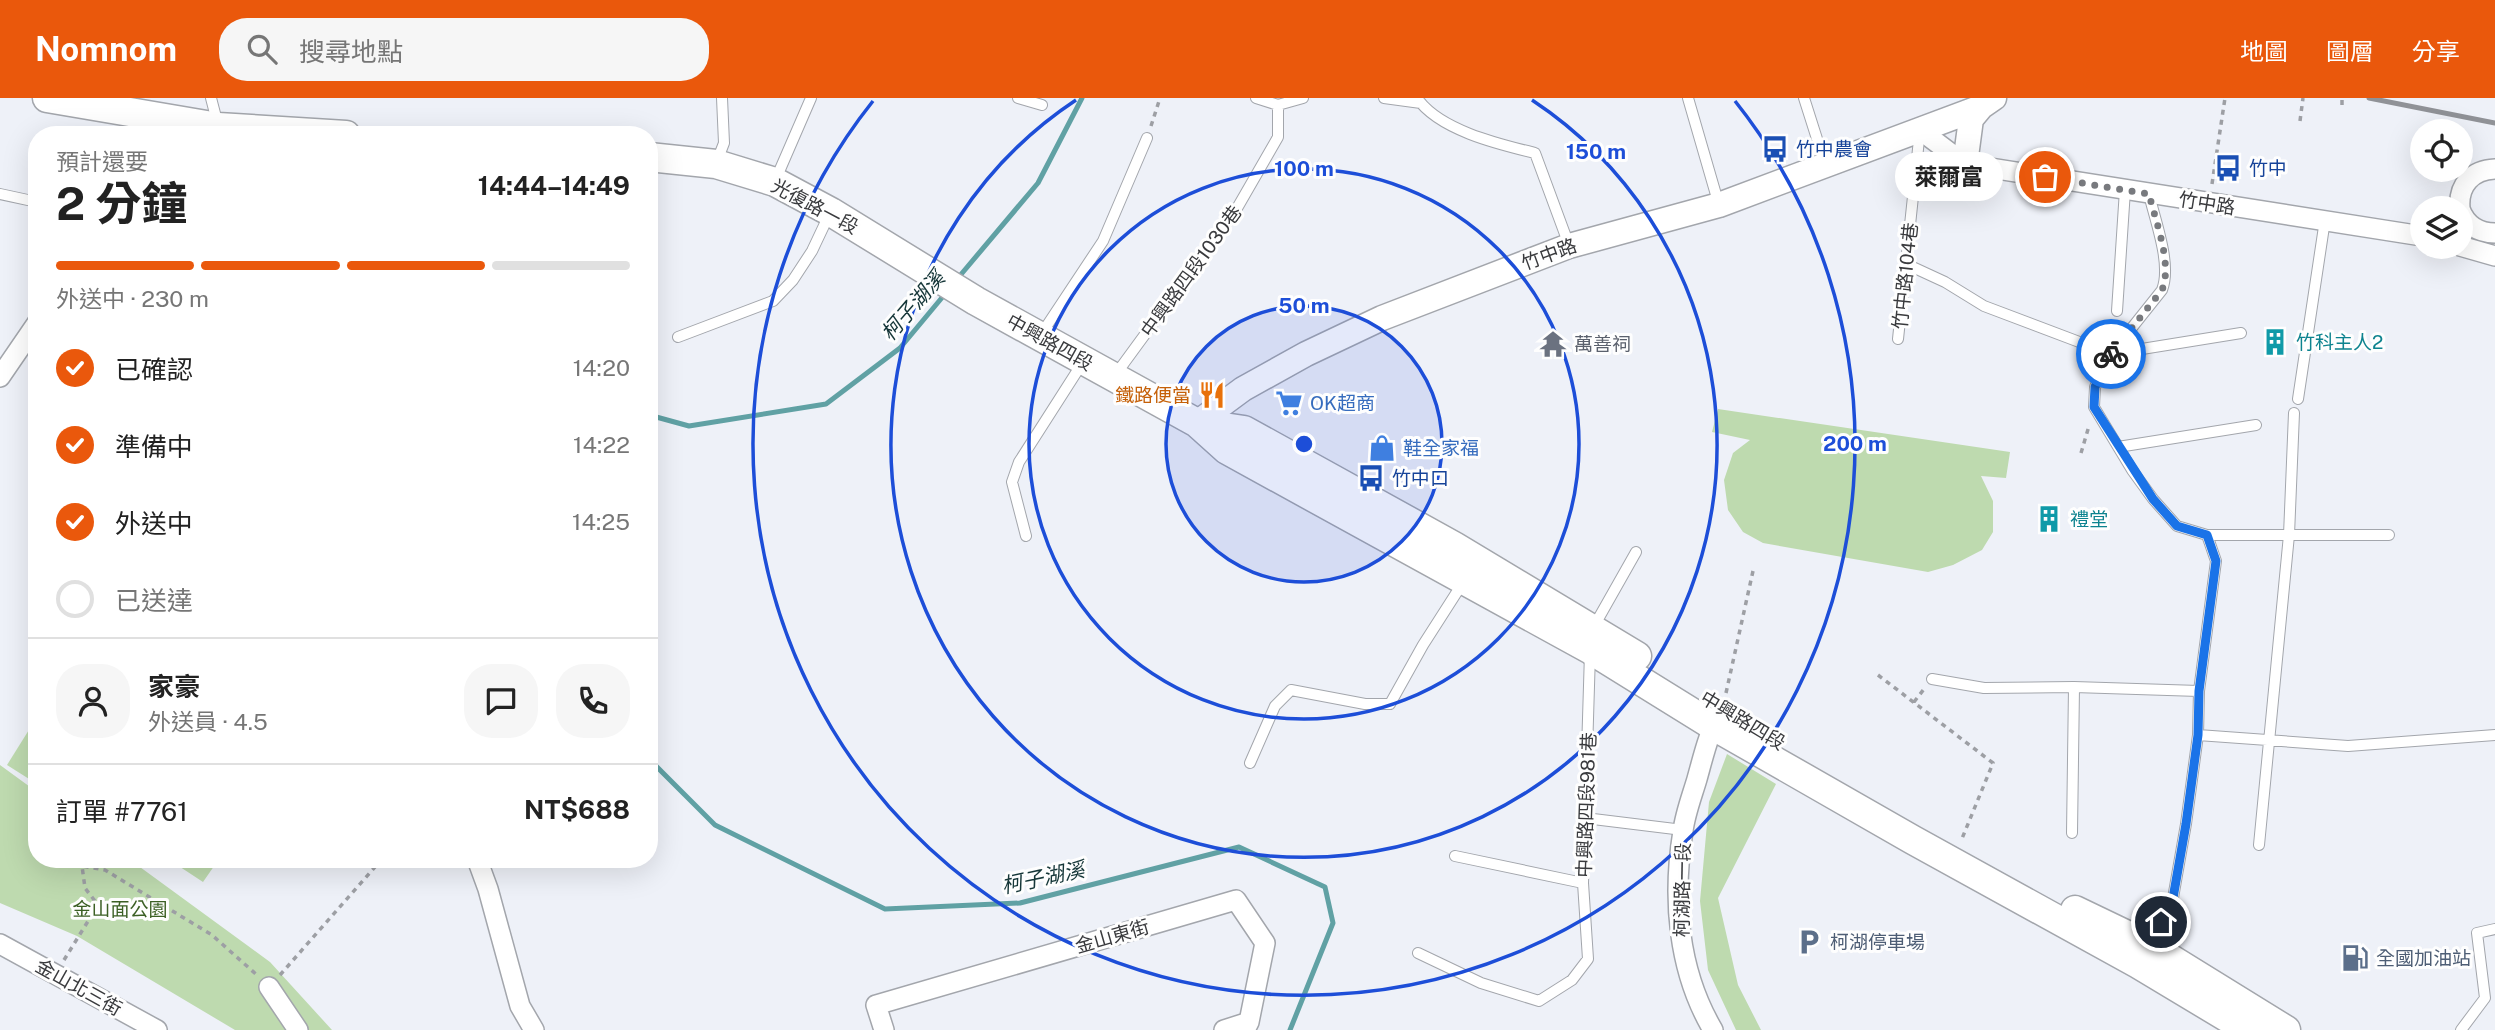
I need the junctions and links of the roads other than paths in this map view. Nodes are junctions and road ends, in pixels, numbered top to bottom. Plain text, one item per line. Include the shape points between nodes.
1 (47, 98) edge
2 (211, 98) edge
3 (722, 98) edge
4 (811, 98) edge
5 (1018, 98) edge
6 (1256, 98) edge
7 (1303, 98) edge
8 (1384, 98) edge
9 (1688, 98) edge
10 (1804, 98) edge
11 (1419, 101) edge
12 (1987, 102) edge
13 (1042, 105) dead end
14 (1278, 105) junction
15 (212, 126) edge
16 (218, 126) edge
17 (1920, 130) junction
18 (1147, 138) road end
19 (658, 157) edge
20 (716, 164) junction
21 (1825, 164) junction
22 (1965, 164) junction
23 (2495, 169) edge
24 (775, 181) junction
25 (2125, 190) junction
26 (0, 194) edge
27 (2149, 194) junction
28 (2462, 196) edge
29 (28, 200) edge
30 (1719, 205) junction
31 (831, 212) junction
32 (2325, 220) junction
33 (2473, 225) edge
34 (2495, 233) edge
35 (2410, 234) edge
36 (1569, 246) junction
37 (2473, 250) edge
38 (2495, 256) edge
39 (1906, 264) junction
40 (976, 301) joint
41 (2117, 311) dead end
42 (2241, 334) dead end
43 (28, 335) edge
44 (1040, 336) junction
45 (678, 337) dead end
46 (1898, 339) dead end
47 (2111, 354) junction
48 (1084, 361) junction
49 (3, 367) edge
50 (1114, 377) junction
51 (2298, 399) dead end
52 (2294, 413) dead end
53 (1197, 424) junction
54 (2256, 425) dead end
55 (2118, 447) junction
56 (2207, 535) junction
57 (2289, 535) junction
58 (2389, 535) dead end
59 (1026, 536) dead end
60 (1636, 552) dead end
61 (1453, 565) junction
62 (1592, 639) junction
63 (1931, 679) dead end
64 (2074, 687) junction
65 (2199, 691) junction
66 (1717, 717) junction
67 (2198, 735) junction
68 (2495, 735) edge
69 (2269, 740) junction
70 (1250, 763) dead end
71 (1585, 818) junction
72 (1683, 830) junction
73 (2072, 833) dead end
74 (2259, 845) dead end
75 (1455, 856) dead end
76 (480, 868) edge
77 (1583, 883) junction
78 (2495, 929) edge
79 (0, 944) edge
80 (1418, 953) dead end
81 (2144, 955) junction
82 (269, 987) road end
83 (1247, 1026) edge
84 (157, 1030) edge
85 (298, 1030) edge
86 (534, 1030) edge
87 (884, 1030) edge
88 (1224, 1030) edge
89 (1713, 1030) edge
90 (2248, 1030) edge
91 (2286, 1030) edge
92 (2461, 1030) edge

1 - 15 main road
2 - 16 lane
3 - 20 lane via 724,143
4 - 24 lane
5 - 13 lane
6 - 14 lane
7 - 14 lane
8 - 11 lane
9 - 30 lane
10 - 21 lane
11 - 36 lane via 1442,122 1535,153
12 - 17 street, 竹中路
12 - 22 street via 1971,119
14 - 50 lane, 中興路四段1030巷 via 1278,137 1236,210
17 - 21 street, 竹中路
17 - 22 street, 竹中路
17 - 39 lane, 竹中路104巷
18 - 44 lane via 1103,241
19 - 20 main road, 光復路一段
20 - 24 main road, 光復路一段
21 - 30 street, 竹中路
22 - 25 street, 竹中路
23 - 28 street via 2468,180
24 - 31 main road, 光復路一段
25 - 27 street, 竹中路
25 - 41 lane
26 - 29 lane
27 - 32 street, 竹中路
27 - 47 lane via 2165,282
30 - 36 street, 竹中路
31 - 40 main road, 光復路一段
31 - 45 lane via 806,261 773,301
32 - 35 street, 竹中路
32 - 51 lane
33 - 34 street
36 - 53 street, 竹中路 via 1382,318 1306,354 1243,389
37 - 38 street
39 - 46 lane, 竹中路104巷
39 - 47 lane via 1984,306
40 - 44 main road, 中興路四段
42 - 47 lane
43 - 49 street
44 - 48 main road, 中興路四段
47 - 55 lane via 2095,387 2094,407
48 - 50 main road, 中興路四段
48 - 59 lane via 1019,462 1012,482
50 - 53 main road, 中興路四段
52 - 57 lane
53 - 61 main road, 中興路四段 via 1244,430
54 - 55 lane
55 - 56 lane via 2177,526
56 - 57 lane
56 - 65 lane via 2216,561
57 - 58 lane
57 - 69 lane
60 - 62 lane
61 - 62 main road, 中興路四段
61 - 70 lane via 1423,645 1390,704 1365,704 1291,690 1275,706
62 - 66 main road, 中興路四段
62 - 71 lane, 中興路四段981巷
63 - 64 lane via 1984,688
64 - 65 lane
64 - 73 lane
65 - 67 lane
66 - 72 street, 柯湖路一段
66 - 81 main road, 中興路四段 via 1959,846
66 - 81 main road, 中興路四段 via 2045,909
67 - 69 lane
67 - 81 lane via 2173,898
68 - 69 lane via 2348,746
69 - 74 lane
71 - 72 lane
71 - 77 lane, 中興路四段981巷
72 - 89 street, 柯湖路一段 via 1678,891 1682,950 1698,1005
75 - 77 lane
76 - 86 street via 520,1006
77 - 80 lane, 中興路四段981巷 via 1588,959 1572,980 1539,1002 1481,984
78 - 92 lane via 2477,933 2485,998
79 - 84 street, 金山北三街
81 - 90 main road, 中興路四段
81 - 91 main road, 中興路四段
82 - 85 street
83 - 87 street, 金山東街 via 1265,943 1236,900 876,1005
83 - 88 street

